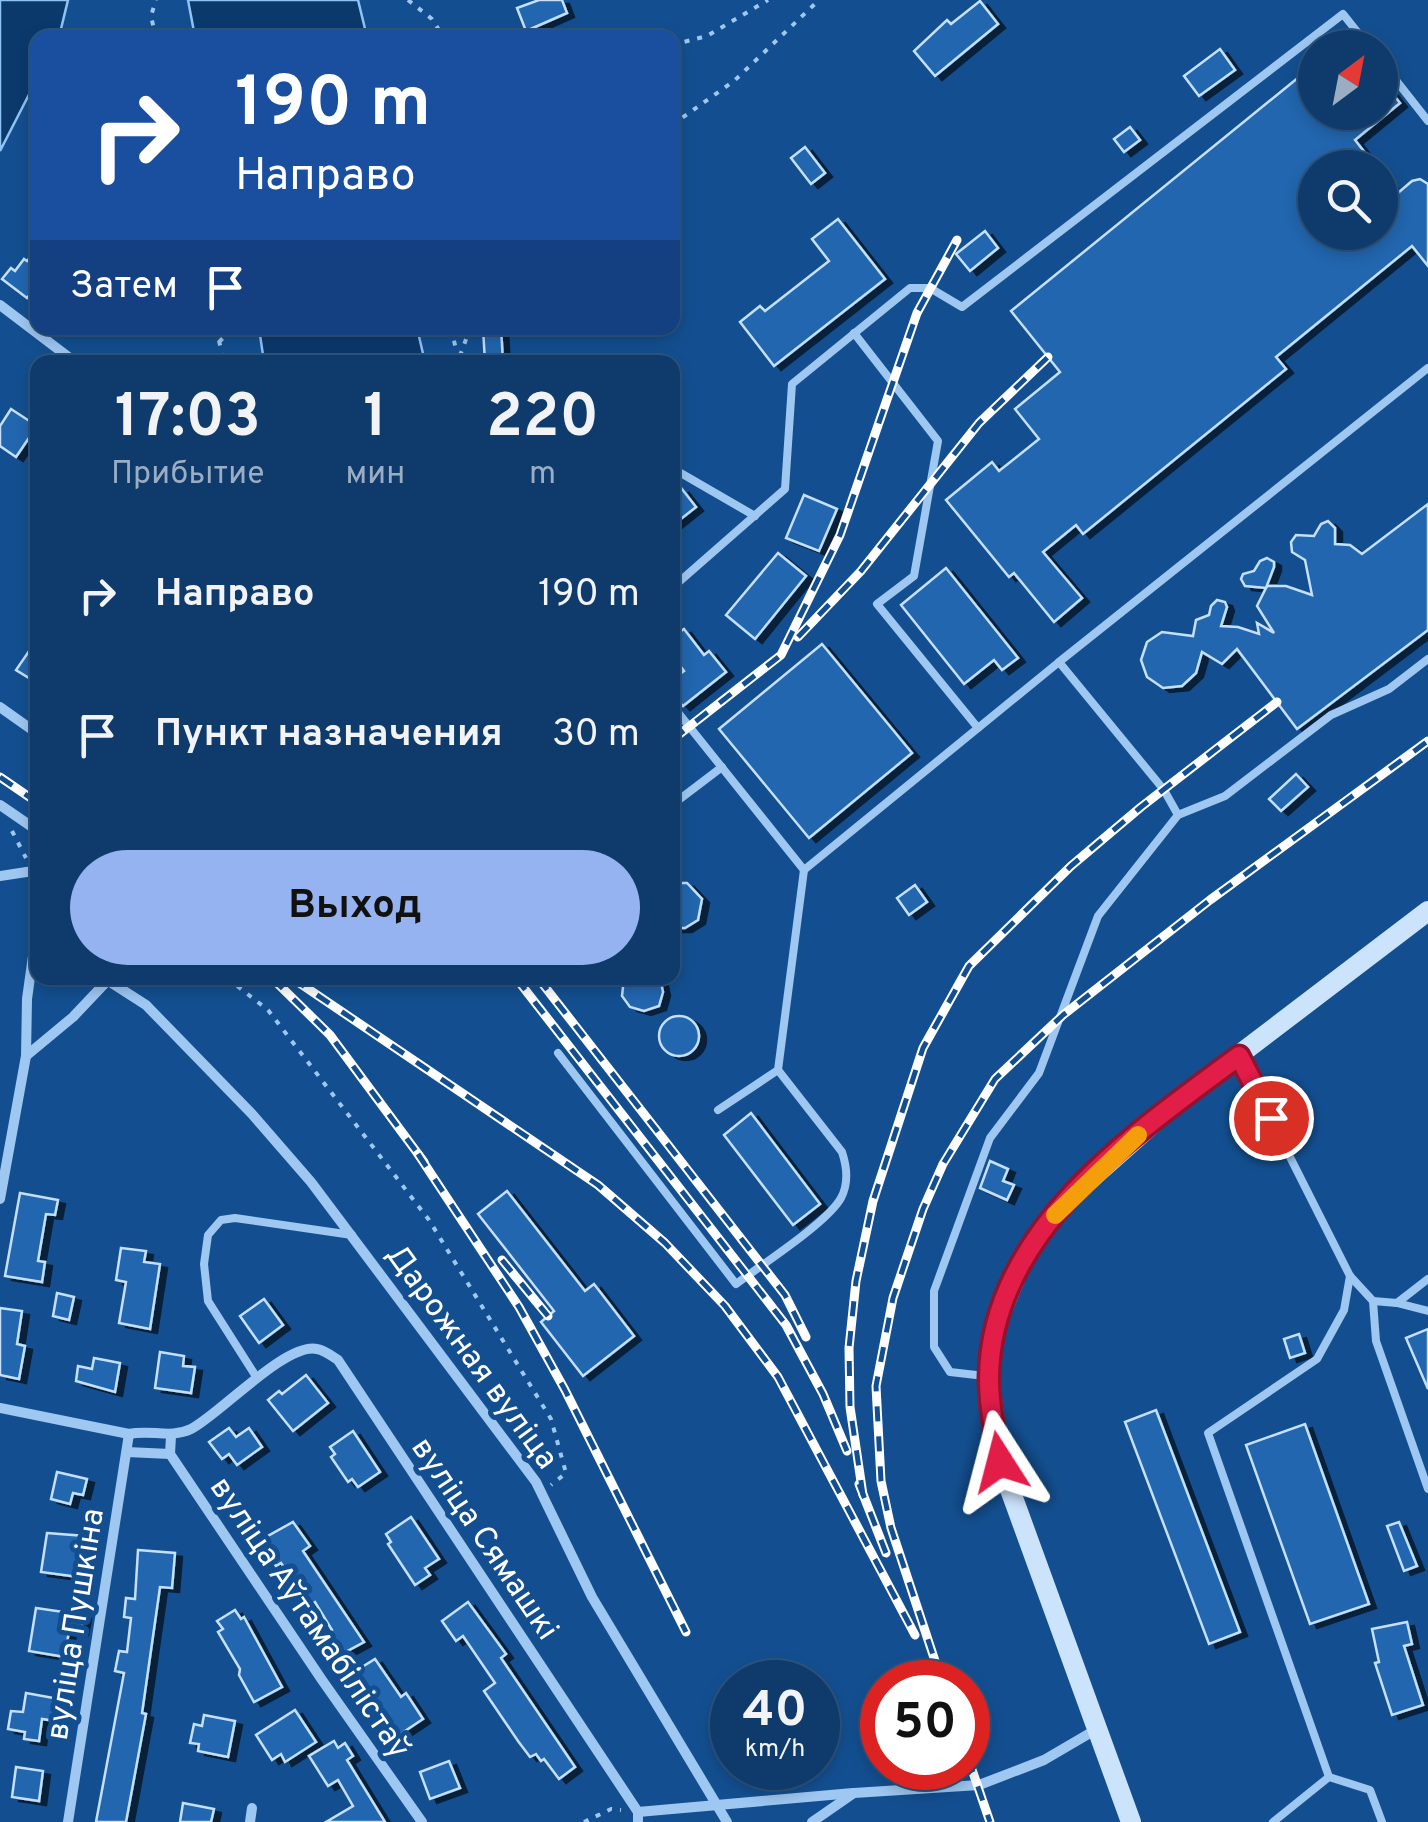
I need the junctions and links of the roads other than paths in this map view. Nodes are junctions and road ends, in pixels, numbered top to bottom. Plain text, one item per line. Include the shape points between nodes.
1 (1323, 30) edge
2 (1356, 30) edge
3 (1298, 49) edge
4 (1398, 83) edge
5 (1428, 121) edge
6 (0, 304) edge
7 (30, 328) edge
8 (854, 334) junction
9 (40, 335) edge
10 (65, 355) edge
11 (1428, 368) edge
12 (680, 473) edge
13 (754, 516) junction
14 (680, 581) edge
15 (1428, 659) edge
16 (1059, 662) junction
17 (0, 707) edge
18 (680, 715) edge
19 (30, 728) edge
20 (978, 728) junction
21 (722, 767) junction
22 (680, 799) edge
23 (0, 805) edge
24 (1178, 816) junction
25 (30, 825) edge
26 (30, 870) edge
27 (804, 870) junction
28 (0, 876) edge
29 (1428, 911) edge
30 (30, 977) edge
31 (101, 985) edge
32 (115, 985) edge
33 (558, 1053) dead end
34 (26, 1056) junction
35 (1239, 1056) junction
36 (778, 1070) junction
37 (718, 1110) dead end
38 (0, 1199) edge
39 (352, 1235) junction
40 (1350, 1276) junction
41 (1428, 1279) edge
42 (1373, 1301) junction
43 (1397, 1303) junction
44 (1428, 1312) edge
45 (989, 1376) junction
46 (257, 1378) junction
47 (0, 1408) edge
48 (130, 1434) junction
49 (171, 1436) junction
50 (126, 1452) junction
51 (170, 1454) junction
52 (1428, 1489) edge
53 (1098, 1729) junction
54 (1330, 1777) junction
55 (854, 1793) junction
56 (715, 1806) junction
57 (252, 1808) dead end
58 (638, 1817) edge
59 (68, 1822) edge
60 (250, 1822) edge
61 (422, 1822) edge
62 (727, 1822) edge
63 (812, 1822) edge
64 (1130, 1822) edge
65 (1273, 1822) edge
66 (1382, 1822) edge

1 - 2 lane via 1344,14
3 - 8 lane via 962,307 930,288 910,288
4 - 5 lane
6 - 7 street
8 - 13 lane via 792,384 785,489
8 - 20 lane via 938,441 914,576 877,604
9 - 10 street
11 - 16 lane
12 - 13 lane
13 - 14 lane
15 - 24 lane via 1389,689 1331,715 1225,796
16 - 20 lane
16 - 24 lane
17 - 19 street
18 - 21 lane
20 - 27 lane
21 - 22 lane
21 - 27 lane
23 - 25 street
24 - 45 lane via 1098,916 1039,1073 990,1138 934,1290 934,1347 950,1372
26 - 28 street
27 - 36 lane
29 - 35 main road
30 - 34 street
31 - 34 street
32 - 39 street, Дарожная вуліца via 146,1005 252,1114
33 - 36 lane via 736,1284 822,1218 846,1184 842,1152
34 - 38 street
35 - 40 lane
35 - 45 main road via 1121,1150 1044,1228 1008,1292
36 - 37 lane
39 - 46 lane via 236,1218 221,1220 208,1235 208,1302
39 - 56 street, Дарожная вуліца via 542,1492 592,1597
40 - 42 lane
40 - 54 lane via 1344,1310 1317,1358 1208,1433
41 - 43 lane
42 - 43 lane
42 - 52 lane via 1376,1341
43 - 44 lane
45 - 53 main road via 1000,1462
46 - 49 street, вуліца Сямашкі via 192,1428
46 - 58 street, вуліца Сямашкі via 301,1350 316,1348 338,1360
47 - 48 street
48 - 49 street
48 - 50 street, вуліца Пушкіна
49 - 51 street, вуліца Аўтамабілістаў
50 - 51 street
50 - 59 street, вуліца Пушкіна
51 - 61 street, вуліца Аўтамабілістаў
53 - 55 street via 978,1786
53 - 64 main road
54 - 65 lane
54 - 66 lane via 1370,1790
55 - 56 street
55 - 63 street
56 - 58 street
56 - 62 street, Дарожная вуліца
57 - 60 street

